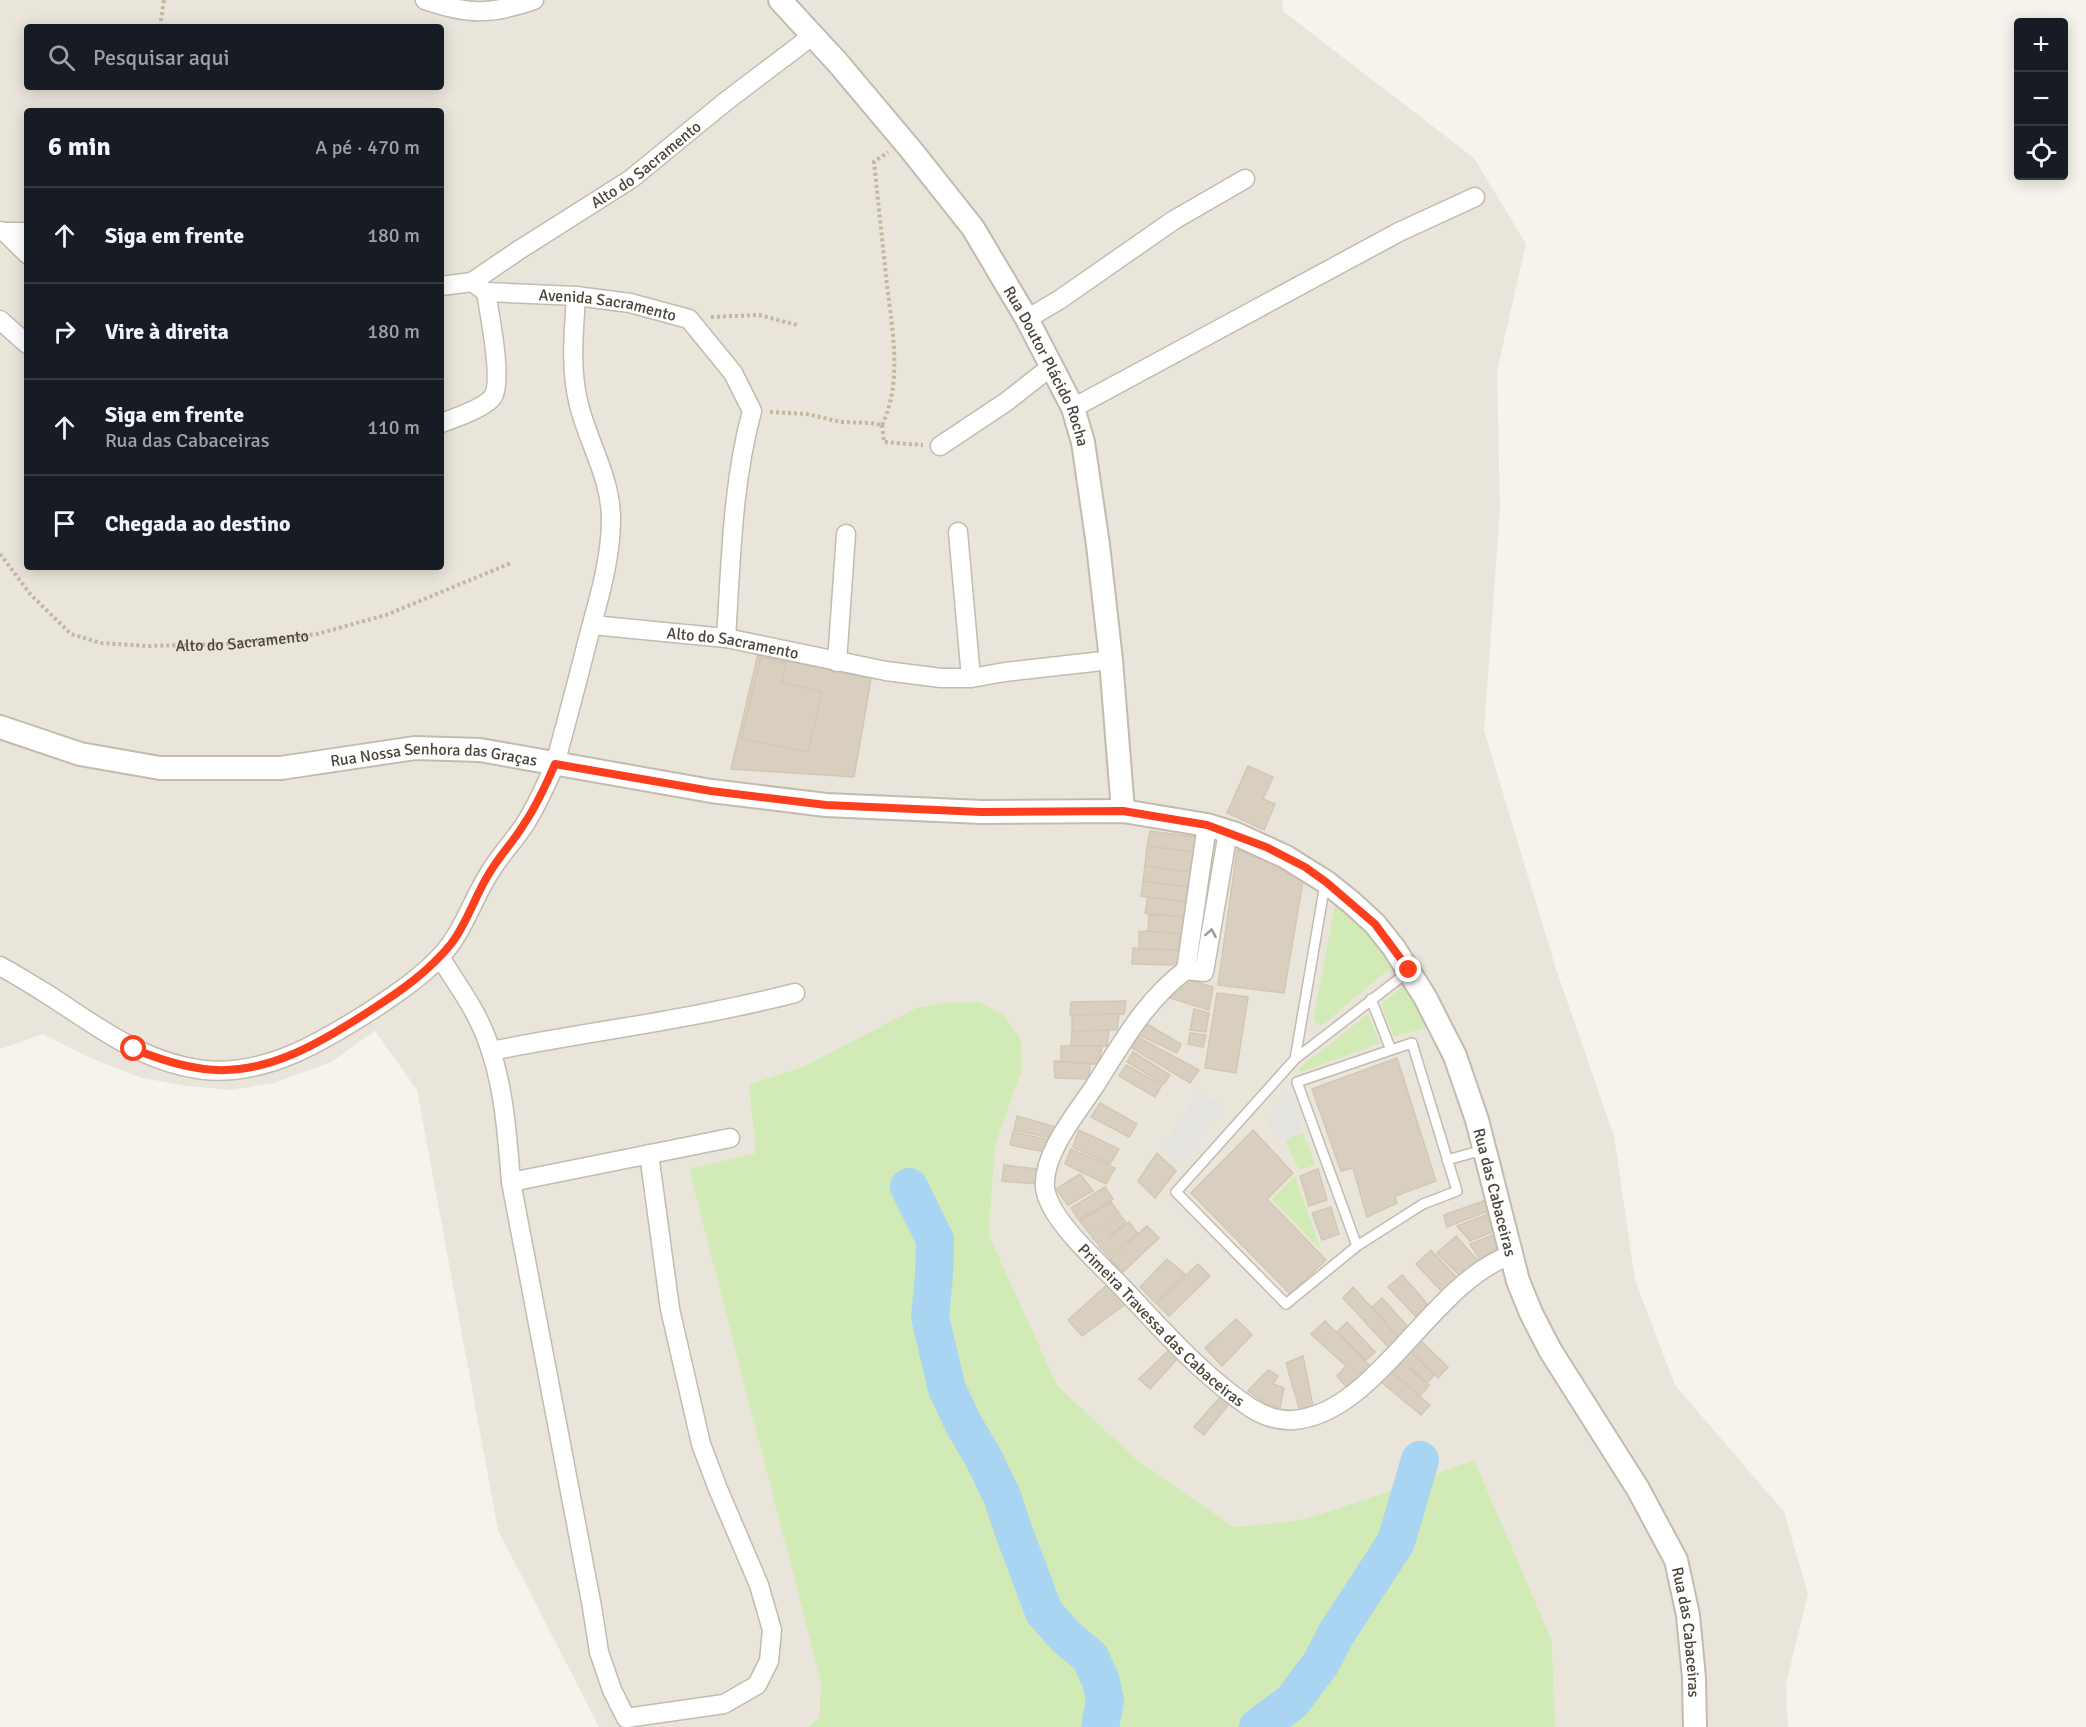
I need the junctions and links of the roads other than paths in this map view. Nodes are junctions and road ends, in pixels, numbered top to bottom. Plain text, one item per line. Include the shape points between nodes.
1 (425, 0) edge
2 (534, 0) edge
3 (780, 0) edge
4 (812, 36) junction
5 (1245, 178) dead end
6 (1475, 196) dead end
7 (2, 231) edge
8 (24, 232) edge
9 (24, 251) edge
10 (444, 286) edge
11 (479, 287) junction
12 (576, 296) junction
13 (1028, 319) junction
14 (0, 320) edge
15 (24, 341) edge
16 (1052, 366) junction
17 (1073, 408) junction
18 (444, 422) edge
19 (940, 446) road end
20 (958, 532) dead end
21 (846, 534) dead end
22 (592, 625) junction
23 (726, 638) junction
24 (1111, 660) junction
25 (837, 662) junction
26 (971, 678) junction
27 (0, 727) edge
28 (555, 764) junction
29 (1123, 811) junction
30 (1218, 829) junction
31 (1326, 882) junction
32 (440, 957) junction
33 (0, 966) edge
34 (1409, 970) junction
35 (795, 993) dead end
36 (1371, 999) junction
37 (1391, 1050) junction
38 (491, 1051) junction
39 (1295, 1059) junction
40 (730, 1138) dead end
41 (1486, 1150) junction
42 (649, 1154) junction
43 (1447, 1160) junction
44 (511, 1182) junction
45 (1357, 1246) junction
46 (1511, 1254) junction
47 (1695, 1727) edge

1 - 2 street via 479,12 499,11
3 - 4 street, Rua Doutor Plácido Rocha
4 - 11 street, Alto do Sacramento via 631,179 519,250
4 - 13 street, Rua Doutor Plácido Rocha via 904,141 973,228
5 - 13 street via 1174,220
6 - 17 street via 1399,232
7 - 8 street
7 - 9 street
10 - 11 street, Avenida Sacramento
11 - 12 street, Avenida Sacramento
11 - 18 street via 494,343 496,389 491,399
12 - 22 street via 574,381 607,487 611,519
12 - 23 street, Avenida Sacramento via 630,303 689,319 733,374 752,411 742,446
13 - 16 street, Rua Doutor Plácido Rocha
14 - 15 street
16 - 17 street, Rua Doutor Plácido Rocha
16 - 19 street via 997,409
17 - 24 street, Rua Doutor Plácido Rocha via 1083,442
20 - 26 street
21 - 25 street
22 - 23 street, Alto do Sacramento
22 - 28 street
23 - 25 street, Alto do Sacramento
24 - 26 street, Alto do Sacramento
24 - 29 street, Rua Doutor Plácido Rocha
25 - 26 street, Alto do Sacramento via 914,676
27 - 28 street, Rua Nossa Senhora das Graças via 80,754 160,768 281,768 416,748 480,750
28 - 29 street, Rua Nossa Senhora das Graças via 711,791 826,805 981,812
28 - 32 street via 536,806 491,870 462,927
29 - 30 street, Rua das Cabaceiras
30 - 31 street, Rua das Cabaceiras via 1286,857
30 - 46 street, Primeira Travessa das Cabaceiras via 1186,970 1145,1010 1071,1118 1047,1174 1047,1197 1053,1209 1087,1252 1183,1351 1239,1399 1269,1416 1295,1420 1325,1412 1363,1386 1455,1291 1490,1264
31 - 34 street, Rua das Cabaceiras via 1375,924
31 - 39 lane
32 - 33 street via 409,985 313,1046 268,1063 205,1070 134,1049 108,1036
32 - 38 street via 476,1015
34 - 36 lane
34 - 41 street, Rua das Cabaceiras via 1455,1056
35 - 38 street
36 - 37 lane
36 - 39 lane
37 - 43 lane via 1412,1043
37 - 45 lane via 1297,1082
38 - 44 street via 505,1110
39 - 45 lane via 1176,1192 1286,1304
40 - 42 street
41 - 43 lane
41 - 46 street, Rua das Cabaceiras
42 - 44 street
42 - 44 street via 670,1308 701,1444 759,1585 772,1630 769,1661 756,1685 724,1704 626,1718 612,1690 598,1652
43 - 45 lane via 1456,1191 1414,1209
46 - 47 street, Rua das Cabaceiras via 1518,1281 1550,1350 1638,1489 1676,1560 1688,1615

